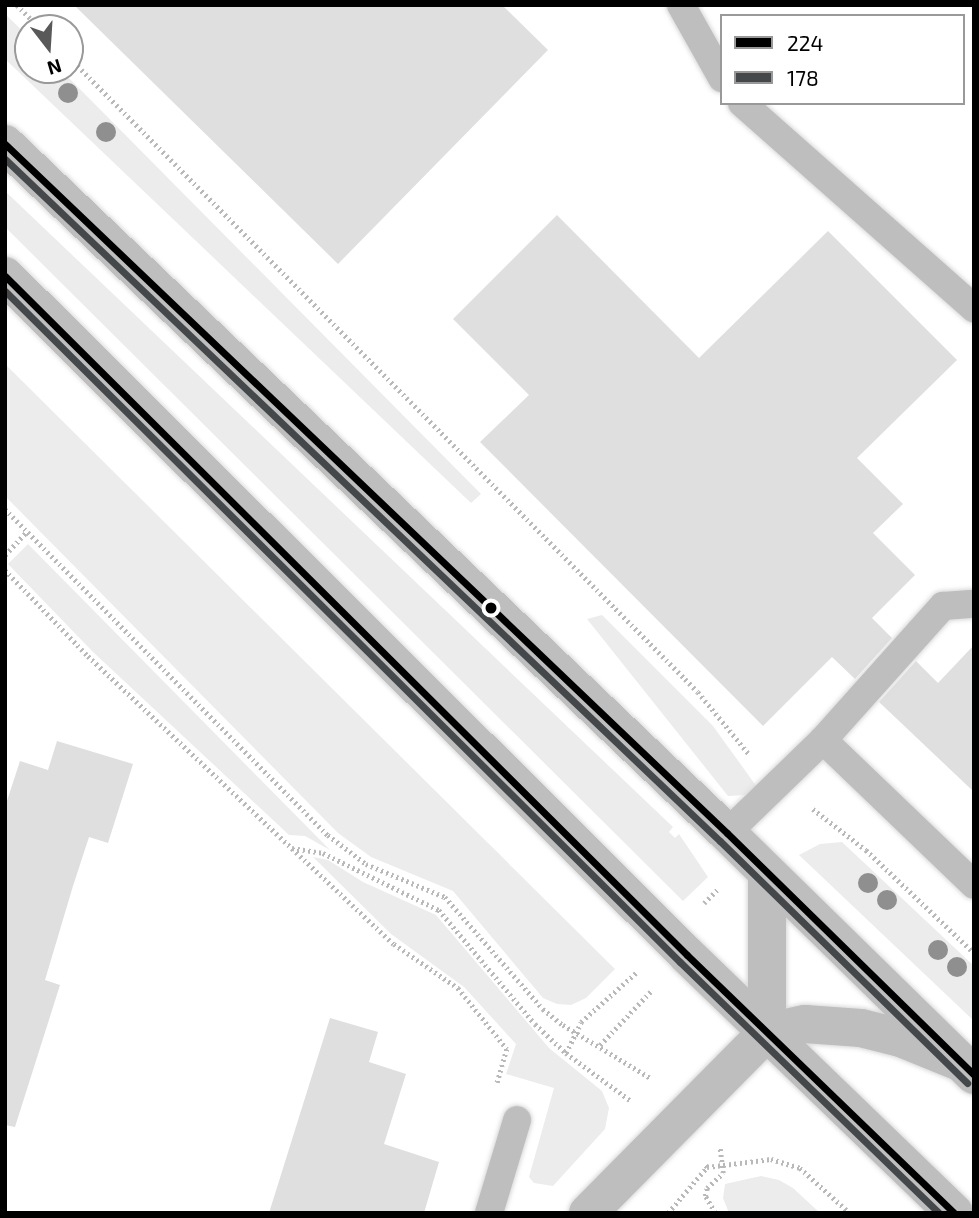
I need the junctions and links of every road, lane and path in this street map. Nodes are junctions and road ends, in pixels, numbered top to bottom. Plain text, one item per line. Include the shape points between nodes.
1 (681, 5) edge
2 (84, 72) edge
3 (720, 74) edge
4 (744, 105) edge
5 (5, 144) edge
6 (5, 276) edge
7 (974, 308) edge
8 (5, 509) edge
9 (27, 531) junction
10 (5, 555) edge
11 (5, 570) edge
12 (974, 604) edge
13 (823, 740) junction
14 (774, 788) junction
15 (727, 833) junction
16 (291, 848) junction
17 (767, 873) junction
18 (974, 885) edge
19 (974, 953) edge
20 (767, 1032) junction
21 (600, 1045) dead end
22 (967, 1068) edge
23 (517, 1120) joint
24 (666, 1131) junction
25 (707, 1167) junction
26 (489, 1213) edge
27 (588, 1213) edge
28 (668, 1213) edge
29 (850, 1213) edge
30 (954, 1213) edge

1 - 3 lane
2 - 14 path via 698,692
4 - 7 lane
5 - 15 main road
6 - 20 main road
8 - 9 path
9 - 10 path
9 - 21 path via 328,835 366,864 445,898 543,1009
11 - 16 path via 88,656
12 - 13 lane via 943,606
13 - 14 lane
13 - 18 lane
14 - 15 lane
14 - 19 path via 789,791 866,850
15 - 17 main road
16 - 23 path via 394,944 458,988 507,1049 488,1110
16 - 24 path via 323,853 439,910 543,1031
17 - 20 main road
17 - 22 main road
20 - 22 main road via 805,1024 861,1028 898,1037
20 - 24 main road
20 - 30 main road
23 - 26 lane
24 - 25 path
24 - 27 main road
25 - 28 path
25 - 29 path via 771,1159 800,1168

